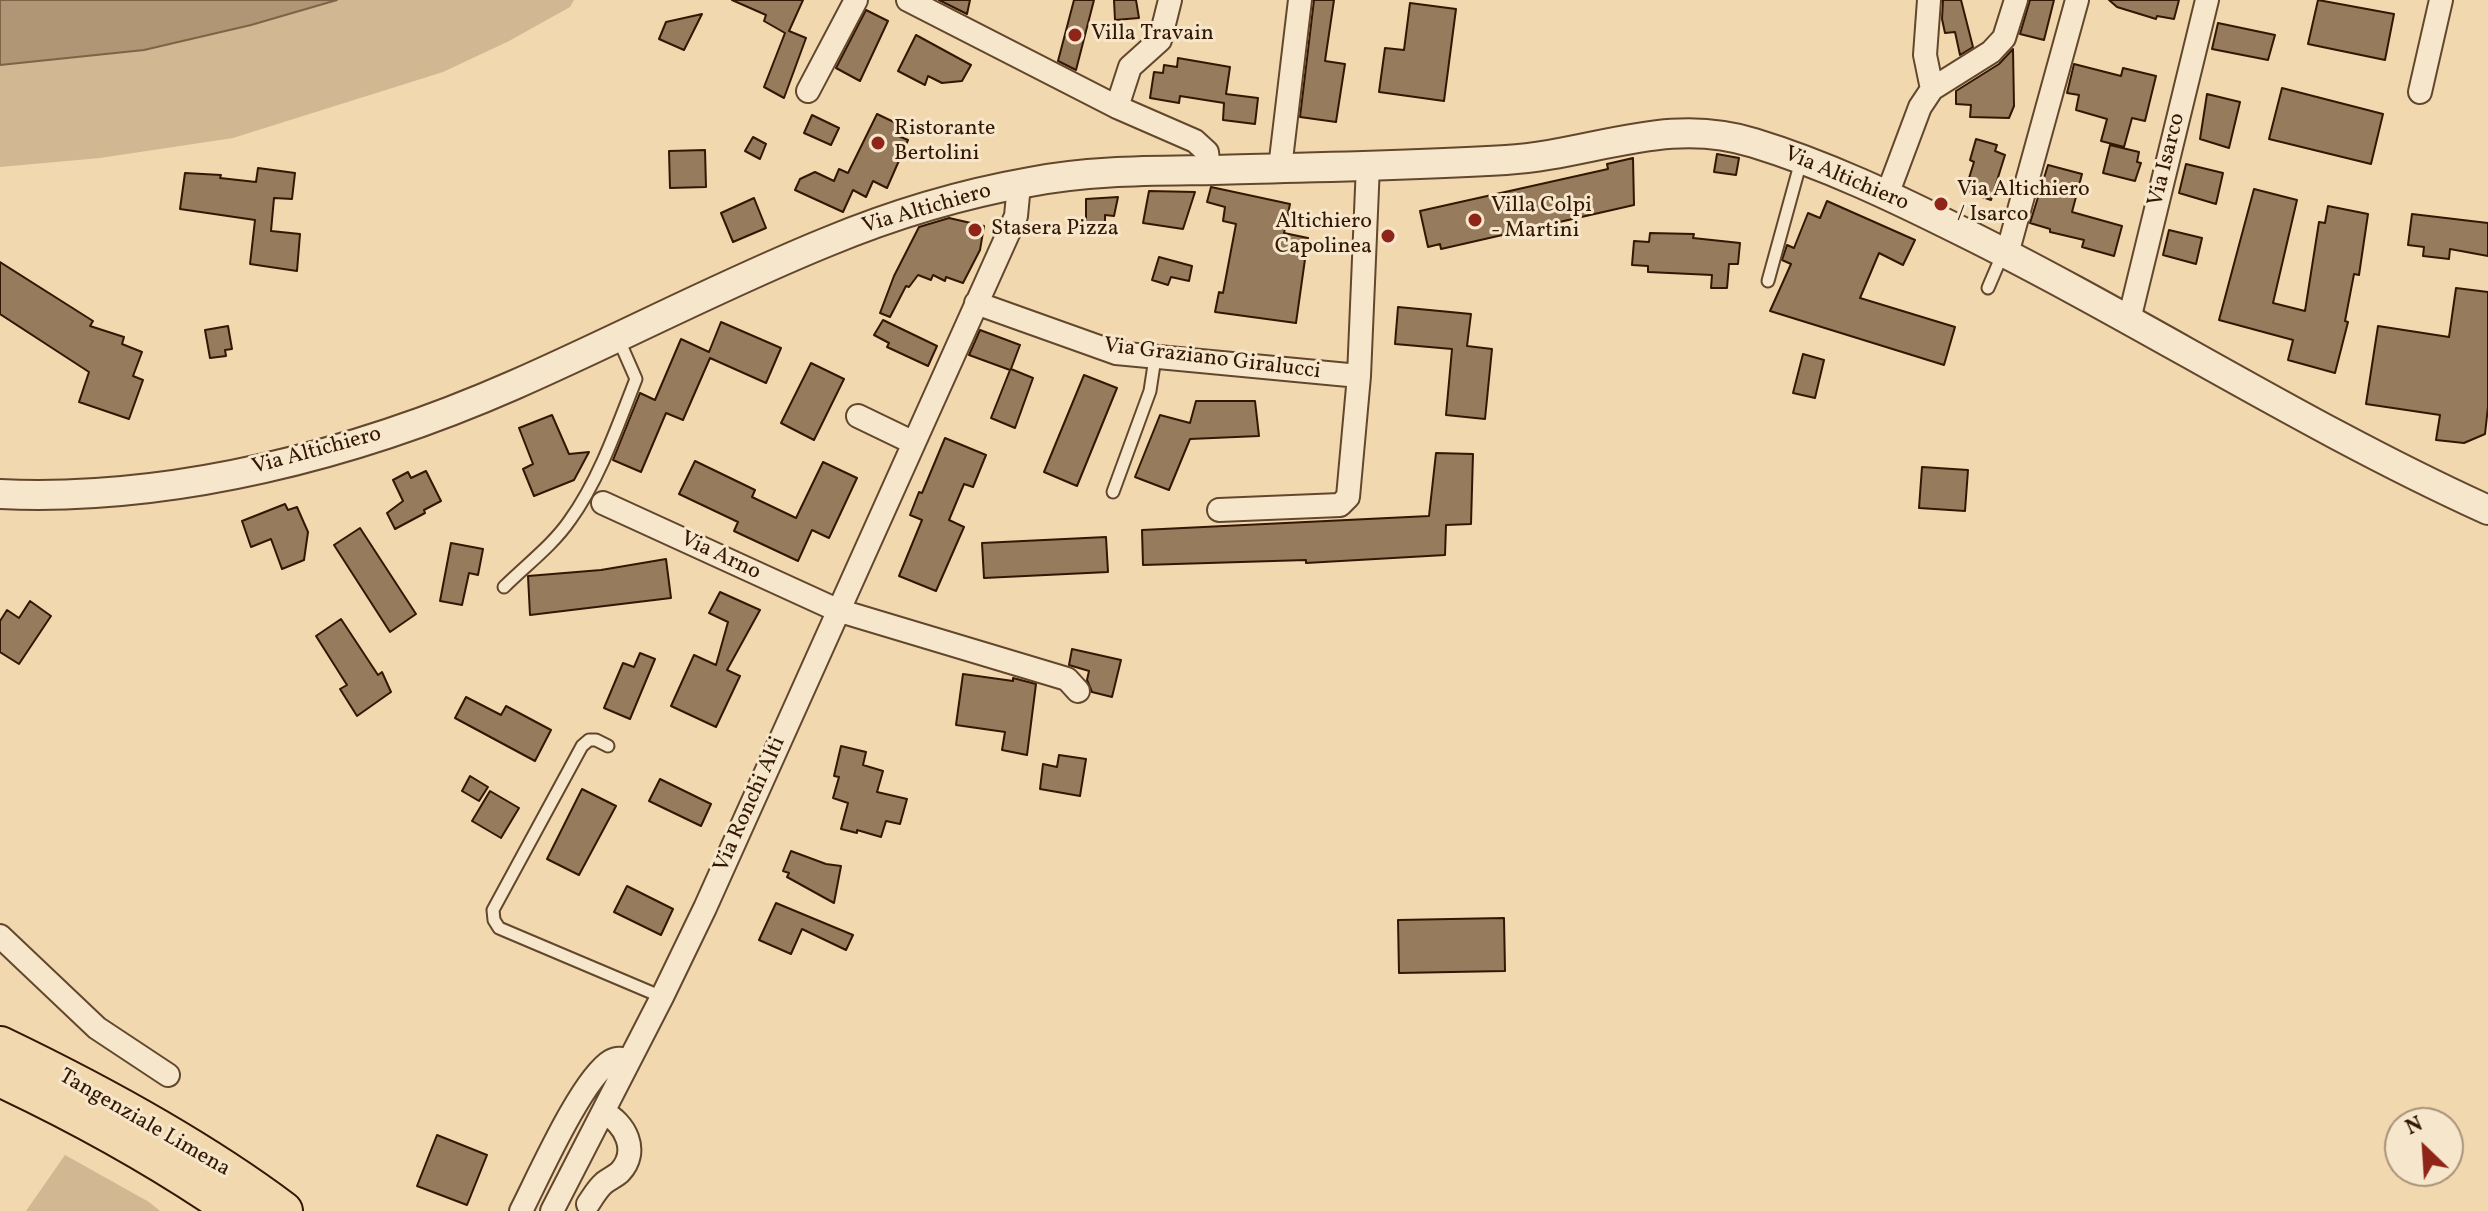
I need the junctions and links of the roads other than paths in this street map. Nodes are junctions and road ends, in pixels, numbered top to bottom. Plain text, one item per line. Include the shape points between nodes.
1 (856, 0) edge
2 (908, 0) edge
3 (1170, 0) edge
4 (1300, 0) edge
5 (1929, 0) edge
6 (2016, 0) edge
7 (2077, 0) edge
8 (2207, 0) edge
9 (2441, 0) edge
10 (1932, 89) junction
11 (808, 91) dead end
12 (2420, 92) dead end
13 (1117, 107) junction
14 (1801, 161) junction
15 (1368, 165) junction
16 (1280, 168) junction
17 (1209, 170) junction
18 (1015, 185) junction
19 (1887, 195) junction
20 (2005, 253) junction
21 (1768, 281) dead end
22 (1988, 288) dead end
23 (976, 303) junction
24 (2129, 320) junction
25 (618, 338) junction
26 (1155, 358) junction
27 (1359, 376) junction
28 (858, 416) dead end
29 (914, 443) junction
30 (1113, 492) dead end
31 (0, 494) edge
32 (603, 503) dead end
33 (1219, 510) dead end
34 (2488, 510) edge
35 (504, 587) dead end
36 (837, 610) junction
37 (1078, 691) dead end
38 (608, 746) dead end
39 (0, 936) edge
40 (662, 997) junction
41 (0, 1046) edge
42 (629, 1061) junction
43 (168, 1075) dead end
44 (0, 1077) edge
45 (603, 1112) junction
46 (588, 1204) dead end
47 (236, 1211) edge
48 (283, 1211) edge
49 (521, 1211) edge
50 (552, 1211) edge

1 - 11 street
2 - 13 street
3 - 13 street via 1160,40 1130,67
4 - 16 street
5 - 10 street via 1925,55
6 - 10 street via 2004,38 1991,52
7 - 20 street
8 - 24 street, Via Isarco
9 - 12 street
10 - 19 street via 1920,107
13 - 17 street via 1195,141 1207,152
14 - 15 street, Via Altichiero via 1751,141 1684,131 1517,160
14 - 19 street, Via Altichiero
14 - 21 lane
15 - 16 street, Via Altichiero
15 - 27 street
16 - 17 street, Via Altichiero
17 - 18 street, Via Altichiero via 1132,170
18 - 23 street, Via Ronchi Alti via 1016,216
18 - 25 street, Via Altichiero via 850,233
19 - 20 street, Via Altichiero
20 - 22 lane
20 - 24 street, Via Altichiero
23 - 26 street, Via Graziano Giralucci via 1116,353
23 - 29 street, Via Ronchi Alti
24 - 34 street, Via Altichiero via 2379,457
25 - 31 street, Via Altichiero via 450,411 327,451 133,491
25 - 35 lane via 636,379 619,424 568,523
26 - 27 street, Via Graziano Giralucci
26 - 30 lane via 1150,391
27 - 33 street via 1348,497 1340,505
28 - 29 street
29 - 36 street, Via Ronchi Alti
32 - 36 street, Via Arno
36 - 37 street via 1067,679
36 - 40 street, Via Ronchi Alti via 742,809
38 - 40 lane via 596,740 582,746 493,910 494,920 499,928
39 - 43 street via 97,1028
40 - 42 street, Via Ronchi Alti
41 - 48 highway, Tangenziale Limena via 201,1154
42 - 45 street, Via Ronchi Alti
42 - 49 street via 612,1060 586,1087
44 - 47 highway, Tangenziale Limena
45 - 46 street via 625,1130 628,1157
45 - 50 street, Via Ronchi Alti

